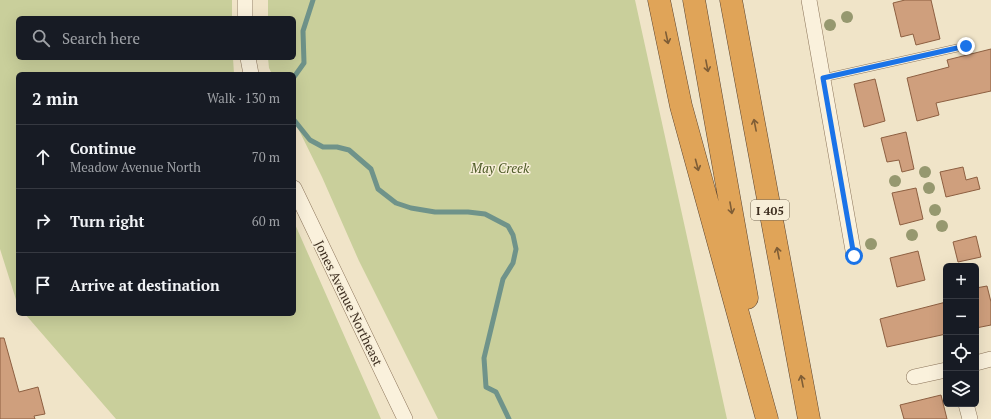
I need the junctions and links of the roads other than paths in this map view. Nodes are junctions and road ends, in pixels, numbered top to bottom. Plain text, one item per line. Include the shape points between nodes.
1 (244, 0) edge
2 (659, 0) edge
3 (694, 0) edge
4 (731, 0) edge
5 (809, 0) edge
6 (245, 16) edge
7 (966, 46) dead end
8 (248, 60) edge
9 (251, 72) edge
10 (823, 78) junction
11 (296, 192) edge
12 (854, 256) dead end
13 (991, 359) edge
14 (979, 362) edge
15 (943, 371) edge
16 (914, 377) dead end
17 (967, 407) edge
18 (405, 419) edge
19 (767, 419) edge
20 (809, 419) edge
21 (970, 419) edge

1 - 6 street
2 -> 19 highway via 681,106
3 -> 19 highway, I 405
20 -> 4 highway, I 405
5 - 10 street
7 - 10 lane
8 - 9 street
10 - 12 street
11 - 18 street, Jones Avenue Northeast
13 - 14 street
15 - 16 street
17 - 21 street

